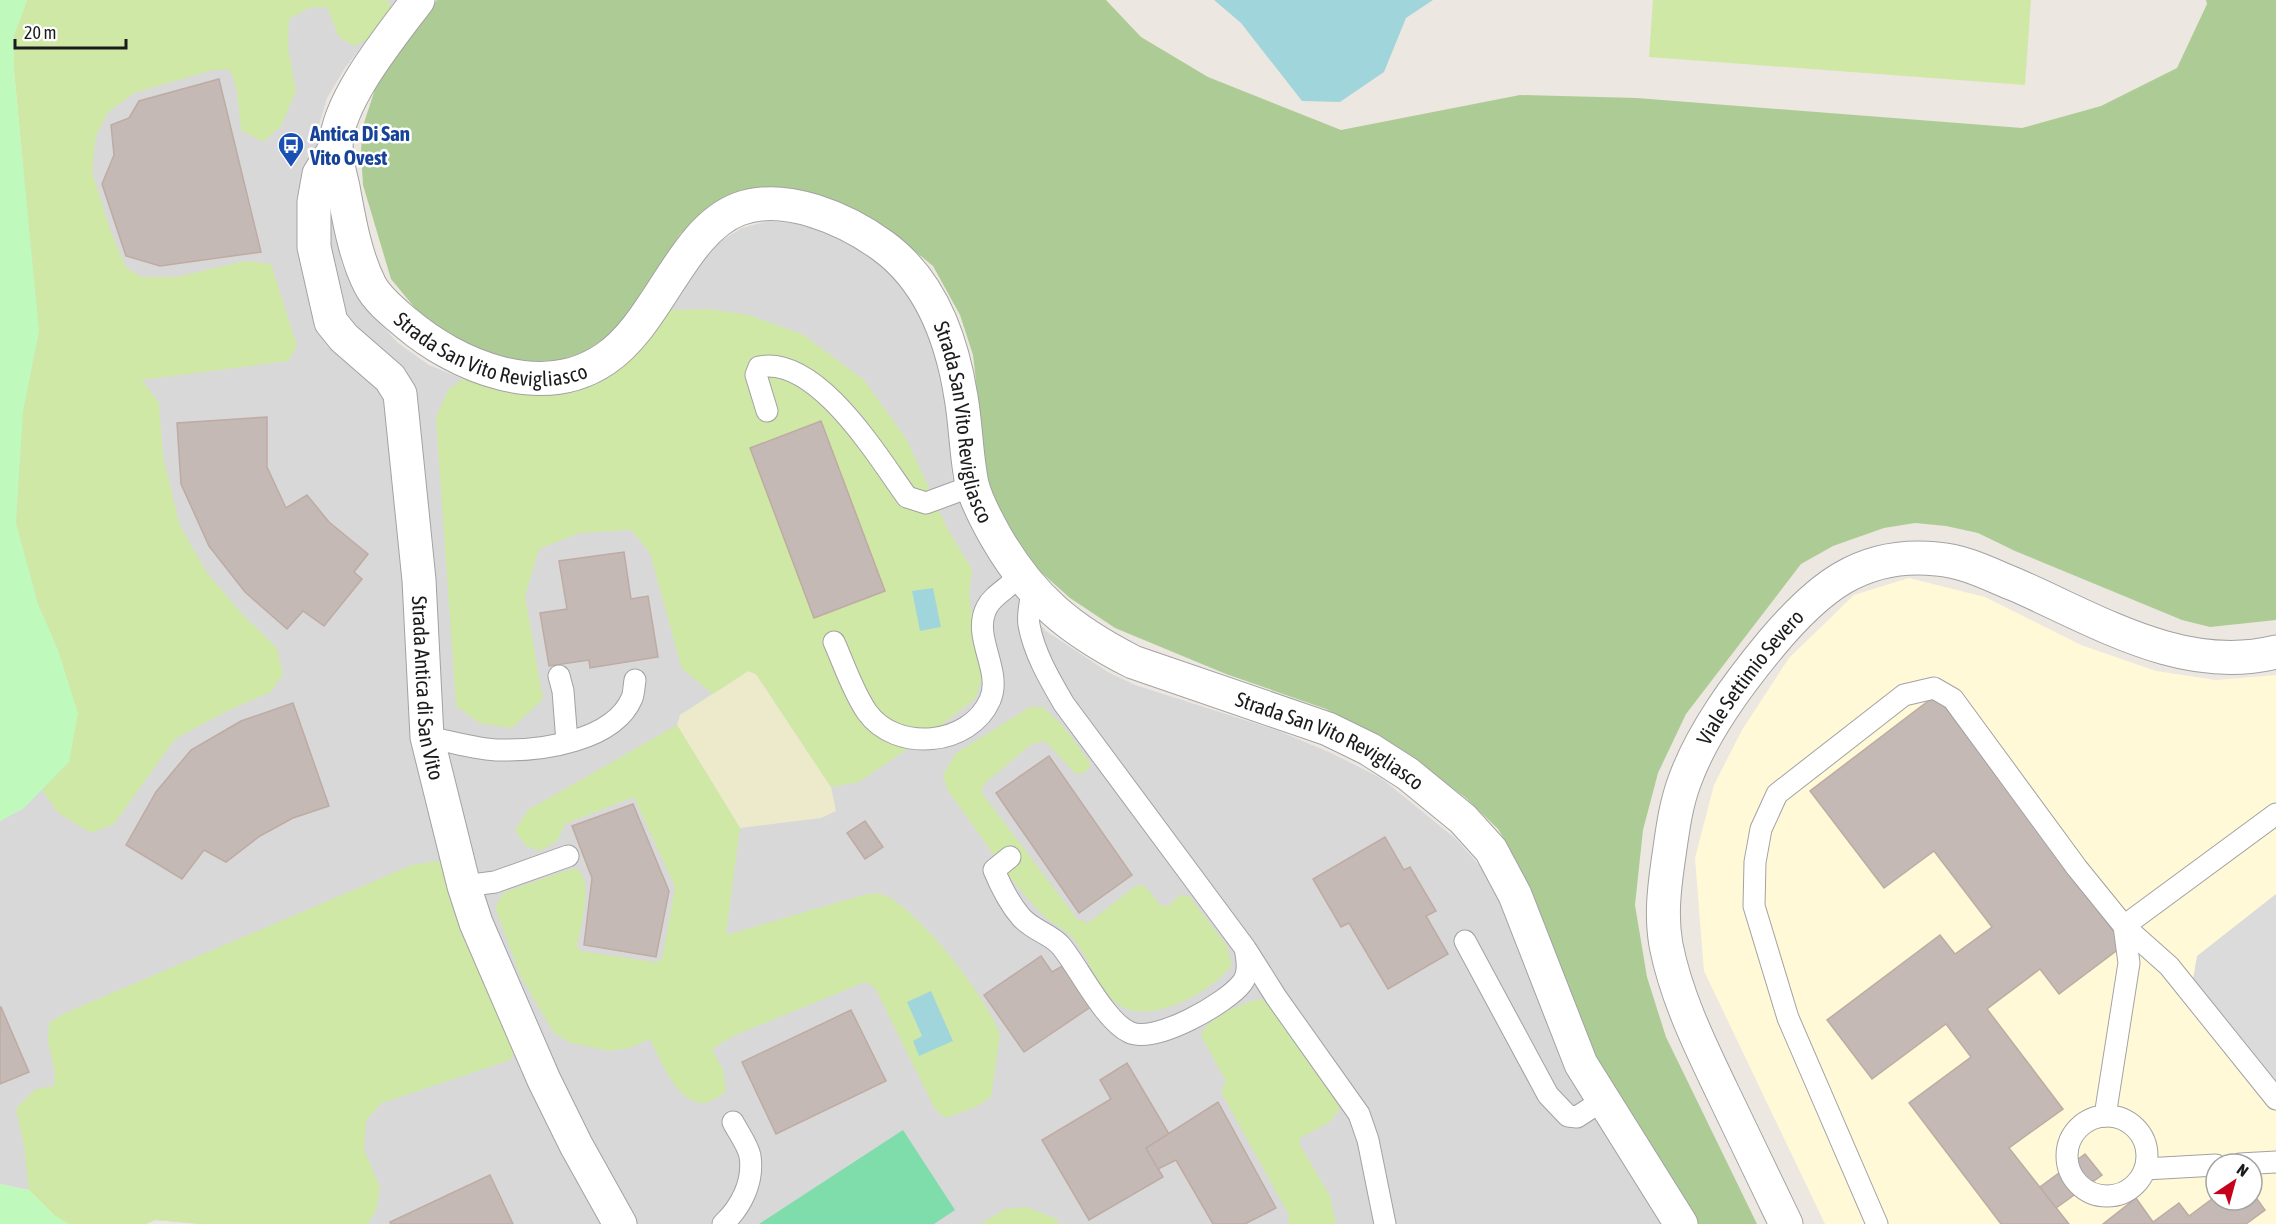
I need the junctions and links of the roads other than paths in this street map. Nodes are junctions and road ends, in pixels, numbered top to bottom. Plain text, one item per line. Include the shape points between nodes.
1 (418, 0) edge
2 (336, 147) junction
3 (767, 411) dead end
4 (972, 486) junction
5 (1025, 583) junction
6 (834, 642) dead end
7 (2276, 652) edge
8 (559, 676) dead end
9 (635, 680) dead end
10 (427, 737) junction
11 (567, 742) junction
12 (2276, 814) edge
13 (568, 856) dead end
14 (1010, 857) dead end
15 (464, 886) junction
16 (2124, 926) junction
17 (1466, 941) dead end
18 (1245, 948) junction
19 (2276, 1099) edge
20 (1603, 1100) junction
21 (2105, 1116) junction
22 (734, 1122) dead end
23 (2204, 1166) edge
24 (2145, 1169) junction
25 (620, 1224) edge
26 (723, 1224) edge
27 (1385, 1224) edge
28 (1681, 1224) edge
29 (1786, 1224) edge
30 (1877, 1224) edge

1 - 2 street, Strada San Vito Revigliasco via 340,117
2 - 4 street, Strada San Vito Revigliasco via 356,247 371,287 394,313 454,357 529,378 573,375 606,359 655,305 697,242 716,221 739,209 764,203 791,206 841,221 883,246 912,272 935,306 961,393
2 - 10 street, Strada Antica di San Vito via 320,174 314,202 314,247 331,322 390,378 400,394 418,580
3 - 4 lane via 756,375 759,367 771,365 831,396 907,497 926,503
4 - 5 street, Strada San Vito Revigliasco via 989,525
5 - 6 lane via 988,604 982,617 994,684 991,699 971,724 950,736 916,738 880,725 867,712
5 - 18 lane via 1036,647 1064,704
5 - 20 street, Strada San Vito Revigliasco via 1071,626 1105,648 1133,662 1328,729 1408,774 1463,819 1491,850 1515,894 1581,1064
7 - 29 street, Viale Settimio Severo via 2213,659 2165,649 1980,570 1940,559 1898,559 1860,568 1827,587 1792,619 1731,699 1685,780 1674,820 1662,900 1666,944 1689,1020
8 - 11 lane
9 - 11 lane via 632,698 618,718 600,730
10 - 11 lane via 498,751
10 - 15 street, Strada Antica di San Vito
12 - 16 lane
13 - 15 lane via 495,882
14 - 18 lane via 994,870 1003,892 1022,919 1060,944 1106,1011 1129,1032 1143,1035 1163,1031 1229,995 1243,982 1248,966
15 - 25 street, Strada Antica di San Vito via 476,923 544,1080
16 - 19 lane via 2169,966
16 - 21 lane via 2129,963
16 - 30 lane via 1953,699 1934,688 1904,695 1777,794 1761,830 1755,862 1754,906 1788,1018
17 - 20 lane via 1548,1095 1568,1116 1577,1117
18 - 27 lane via 1359,1114
20 - 28 street, Strada San Vito Revigliasco
21 - 24 lane via 2118,1117 2139,1132 2147,1156
21 - 24 lane via 2086,1122 2072,1136 2067,1148 2071,1174 2079,1185 2110,1196 2129,1190
22 - 26 lane via 750,1156 748,1187 737,1211
23 - 24 lane

